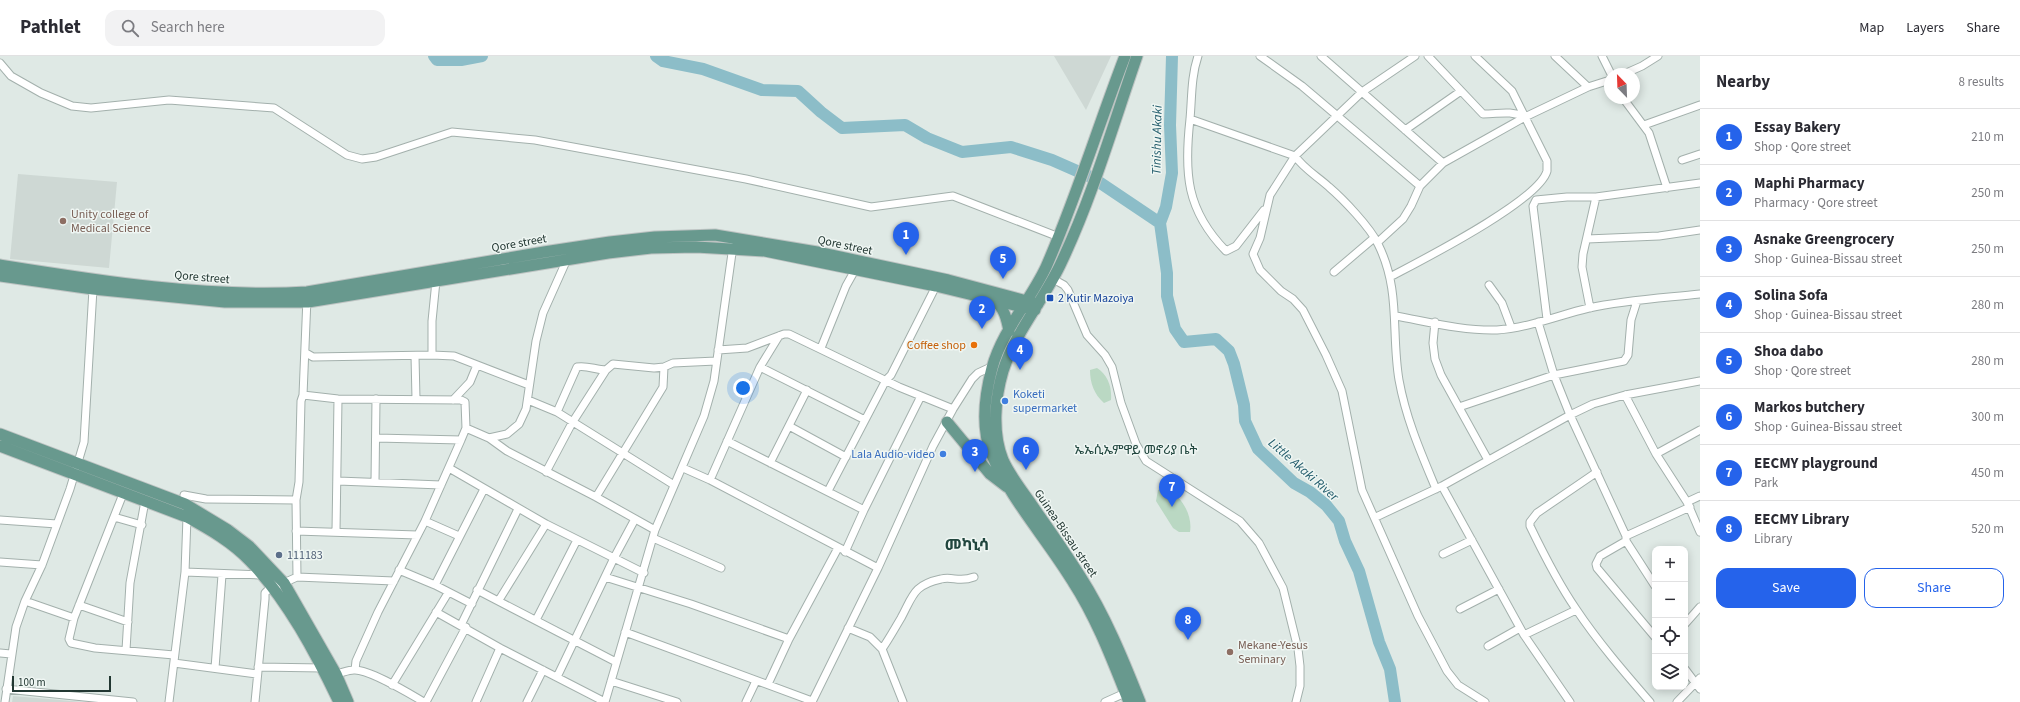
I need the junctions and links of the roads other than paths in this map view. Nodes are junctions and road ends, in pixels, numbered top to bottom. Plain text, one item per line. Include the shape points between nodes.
1 (1125, 56) edge
2 (1137, 56) edge
3 (1198, 56) edge
4 (1260, 56) edge
5 (1321, 56) edge
6 (1415, 56) edge
7 (1428, 56) edge
8 (1475, 56) edge
9 (1556, 56) edge
10 (1602, 56) edge
11 (1658, 56) edge
12 (0, 63) edge
13 (1608, 68) edge
14 (1638, 68) edge
15 (1604, 82) edge
16 (1588, 87) junction
17 (1462, 91) junction
18 (1362, 92) junction
19 (1628, 104) edge
20 (1700, 105) edge
21 (1337, 116) junction
22 (1525, 117) junction
23 (1190, 119) junction
24 (1644, 125) junction
25 (1404, 130) junction
26 (1700, 154) edge
27 (1295, 156) junction
28 (1682, 160) dead end
29 (1443, 163) junction
30 (1700, 183) edge
31 (1420, 186) junction
32 (1667, 188) junction
33 (1596, 197) junction
34 (1266, 208) junction
35 (1700, 230) edge
36 (1059, 237) junction
37 (1587, 239) junction
38 (1376, 240) junction
39 (735, 243) junction
40 (568, 254) junction
41 (0, 266) edge
42 (855, 270) junction
43 (1334, 272) dead end
44 (0, 276) edge
45 (1390, 277) junction
46 (1053, 279) junction
47 (436, 281) junction
48 (1489, 285) dead end
49 (936, 286) junction
50 (1035, 286) junction
51 (93, 289) junction
52 (1700, 294) edge
53 (1004, 295) junction
54 (307, 297) junction
55 (990, 299) junction
56 (1637, 301) junction
57 (1025, 304) junction
58 (1036, 307) junction
59 (1590, 308) junction
60 (1396, 316) junction
61 (1547, 319) junction
62 (1435, 322) junction
63 (1538, 322) junction
64 (1511, 327) junction
65 (1009, 332) junction
66 (779, 336) junction
67 (821, 348) junction
68 (718, 350) junction
69 (306, 353) junction
70 (432, 355) junction
71 (415, 356) junction
72 (716, 362) junction
73 (477, 365) junction
74 (993, 366) junction
75 (760, 367) junction
76 (664, 368) junction
77 (606, 370) junction
78 (1554, 375) junction
79 (886, 380) junction
80 (1700, 381) edge
81 (529, 385) junction
82 (806, 390) junction
83 (1625, 394) junction
84 (304, 395) junction
85 (921, 396) junction
86 (338, 399) junction
87 (376, 399) junction
88 (416, 400) junction
89 (453, 400) junction
90 (528, 400) junction
91 (1459, 407) junction
92 (953, 409) junction
93 (557, 412) junction
94 (1570, 415) junction
95 (865, 420) junction
96 (947, 422) junction
97 (572, 423) junction
98 (789, 426) junction
99 (466, 428) junction
100 (1700, 430) edge
101 (0, 434) edge
102 (376, 438) junction
103 (489, 438) junction
104 (462, 440) junction
105 (727, 441) junction
106 (0, 446) edge
107 (622, 453) junction
108 (1656, 454) junction
109 (846, 457) junction
110 (1488, 460) junction
111 (770, 463) junction
112 (449, 468) junction
113 (682, 468) junction
114 (76, 470) junction
115 (546, 472) junction
116 (1597, 472) junction
117 (710, 480) junction
118 (338, 481) junction
119 (375, 482) junction
120 (441, 485) junction
121 (674, 485) junction
122 (1009, 488) junction
123 (1439, 488) junction
124 (484, 489) junction
125 (828, 491) junction
126 (123, 494) junction
127 (184, 495) dead end
128 (1700, 496) edge
129 (596, 497) junction
130 (296, 500) junction
131 (145, 501) junction
132 (1688, 505) junction
133 (518, 509) junction
134 (864, 510) junction
135 (114, 517) junction
136 (187, 517) junction
137 (1376, 517) junction
138 (635, 519) junction
139 (0, 520) edge
140 (425, 522) junction
141 (57, 524) junction
142 (546, 524) junction
143 (142, 525) junction
144 (655, 530) junction
145 (296, 531) junction
146 (336, 531) junction
147 (1700, 532) edge
148 (417, 535) junction
149 (459, 536) junction
150 (653, 538) junction
151 (1626, 539) junction
152 (577, 540) junction
153 (1472, 540) junction
154 (838, 548) junction
155 (845, 552) junction
156 (1443, 554) dead end
157 (614, 558) junction
158 (0, 562) edge
159 (42, 566) junction
160 (721, 568) dead end
161 (878, 568) junction
162 (399, 570) junction
163 (185, 572) junction
164 (644, 573) junction
165 (222, 575) junction
166 (262, 575) junction
167 (297, 577) junction
168 (605, 577) junction
169 (974, 577) dead end
170 (394, 581) junction
171 (1653, 582) edge
172 (279, 585) junction
173 (435, 585) junction
174 (638, 588) junction
175 (1499, 589) junction
176 (478, 590) junction
177 (448, 592) junction
178 (499, 600) junction
179 (25, 601) junction
180 (472, 604) junction
181 (79, 605) junction
182 (1700, 607) edge
183 (1460, 609) dead end
184 (1576, 610) junction
185 (436, 612) junction
186 (74, 618) junction
187 (1688, 619) edge
188 (536, 620) junction
189 (128, 622) junction
190 (463, 626) junction
191 (848, 628) junction
192 (625, 632) junction
193 (1522, 632) junction
194 (1652, 633) edge
195 (789, 639) junction
196 (574, 640) junction
197 (1488, 646) dead end
198 (500, 648) junction
199 (882, 649) junction
200 (126, 650) junction
201 (0, 653) edge
202 (11, 654) junction
203 (174, 655) junction
204 (616, 662) junction
205 (174, 663) junction
206 (215, 668) junction
207 (323, 668) junction
208 (355, 670) junction
209 (543, 670) junction
210 (257, 671) junction
211 (1688, 672) edge
212 (336, 674) junction
213 (557, 677) junction
214 (611, 681) junction
215 (756, 681) junction
216 (392, 684) junction
217 (768, 684) junction
218 (1698, 684) edge
219 (6, 689) junction
220 (1127, 697) edge
221 (674, 701) edge
222 (5, 702) edge
223 (132, 702) edge
224 (169, 702) edge
225 (255, 702) edge
226 (339, 702) edge
227 (348, 702) edge
228 (425, 702) edge
229 (476, 702) edge
230 (527, 702) edge
231 (605, 702) edge
232 (746, 702) edge
233 (812, 702) edge
234 (903, 702) edge
235 (1105, 702) edge
236 (1140, 702) edge
237 (1296, 702) edge
238 (1485, 702) edge
239 (1570, 702) edge
240 (1650, 702) edge
241 (1677, 702) edge

1 - 36 main road
2 - 46 main road, Guinea-Bissau street via 1087,202
3 - 23 street via 1193,70
4 - 21 street via 1302,86
5 - 18 street
6 - 18 street
7 - 17 street
8 - 22 street via 1512,91
9 - 16 street
10 - 13 street
11 - 14 street
12 - 36 street via 11,76 41,93 72,106 91,108 169,100 274,108 347,155 362,159 376,157 452,132 535,140 746,180 871,207 952,196
15 - 16 street
16 - 22 street
17 - 22 street via 1483,114 1514,112
17 - 25 street
18 - 21 street
18 - 25 street
19 - 24 street
20 - 24 street
21 - 27 street
21 - 31 street
22 - 29 street
22 - 45 street via 1547,162 1544,176 1531,190 1477,229
23 - 27 street
23 - 34 street via 1186,149 1190,193 1198,212 1216,240 1226,251 1236,246
24 - 32 street
25 - 29 street
26 - 28 street
27 - 34 street via 1270,195
27 - 38 street via 1352,209
29 - 31 street
30 - 32 street
31 - 38 street via 1403,219
32 - 33 street
33 - 37 street
33 - 61 street via 1543,199 1536,200 1533,206
34 - 137 street via 1260,238 1253,254 1260,270 1303,310 1326,355 1342,391 1362,490 1370,510
35 - 37 street via 1659,236
36 - 50 main road
37 - 59 street via 1582,267
38 - 43 street
38 - 45 street
39 - 40 main road, Qore street
39 - 42 main road, Qore street
39 - 53 main road, Qore street via 817,252 948,280
39 - 68 street
40 - 47 main road, Qore street
40 - 54 main road, Qore street
40 - 81 street via 543,313
41 - 54 main road, Qore street via 207,291
42 - 49 main road, Qore street
42 - 67 street
44 - 51 main road, Qore street
45 - 60 street
46 - 58 main road, Guinea-Bissau street
46 - 237 street via 1068,290 1088,334 1112,367 1121,404 1136,444 1146,461 1240,521 1259,543 1283,588 1298,648 1300,686
47 - 54 main road, Qore street
47 - 70 street
48 - 64 street via 1502,303
49 - 55 main road, Qore street
49 - 79 street via 892,375
50 - 53 main road via 1024,294
50 - 57 main road
51 - 54 main road, Qore street via 225,302
51 - 114 street via 84,442
52 - 56 street
53 - 57 main road, Qore street
54 - 69 street
55 - 57 main road, Qore street
55 - 65 main road via 998,303 1006,317
56 - 59 street
56 - 78 street via 1630,320 1628,355 1624,360
57 - 58 main road, Qore street
57 - 65 main road
58 - 236 main road, Guinea-Bissau street via 1012,349 998,392 996,416 1003,458 1013,478 1081,578 1106,624
59 - 61 street
60 - 62 street
60 - 123 street via 1398,366 1404,403 1412,431
61 - 63 street
62 - 64 street via 1467,329 1499,330
62 - 91 street via 1435,359
63 - 64 street
63 - 78 street
65 - 74 main road
66 - 67 street via 789,334
66 - 68 street via 747,348
66 - 75 street
67 - 79 street
68 - 72 street
69 - 71 street via 313,357
69 - 84 street
70 - 71 street
70 - 73 street via 454,356
71 - 88 street
72 - 76 street via 673,363
72 - 113 street via 714,381 704,416
73 - 81 street
73 - 89 street via 470,382
74 - 92 street via 972,379
74 - 122 main road via 985,415 987,435 990,452
75 - 82 street
75 - 105 street
76 - 77 street via 613,364
76 - 107 street via 663,387
77 - 93 street via 577,367
77 - 97 street
78 - 91 street
78 - 94 street
79 - 85 street
79 - 95 street
80 - 83 street
81 - 90 street
82 - 95 street
82 - 98 street
83 - 94 street via 1593,404
83 - 108 street
84 - 86 street
84 - 130 street via 301,401 299,482
85 - 92 street
85 - 134 street
86 - 87 street
86 - 118 street
87 - 88 street
87 - 102 street
88 - 89 street
89 - 99 street via 465,402
90 - 93 street
90 - 103 street via 518,424 507,434
91 - 110 street
92 - 96 street
93 - 97 street
94 - 110 street
94 - 116 street
95 - 109 street
96 - 122 main road via 990,474
96 - 161 street via 933,446
97 - 107 street
97 - 115 street
98 - 109 street
98 - 111 street
99 - 103 street
99 - 104 street
100 - 108 street
101 - 114 main road
102 - 104 street
102 - 119 street
103 - 115 street
104 - 112 street
105 - 111 street
105 - 117 street
106 - 114 main road
107 - 121 street
107 - 129 street
108 - 132 street
109 - 125 street
110 - 123 street
111 - 125 street
112 - 120 street
112 - 124 street
113 - 117 street
113 - 121 street
114 - 126 main road
114 - 141 street
114 - 172 main road via 185,504 249,546
115 - 129 street
116 - 151 street
116 - 184 street via 1536,512 1530,522 1543,553
117 - 154 street
118 - 119 street
118 - 146 street
119 - 120 street
120 - 140 street
121 - 144 street
122 - 220 main road via 1074,583 1097,626
123 - 137 street
123 - 153 street
124 - 133 street
124 - 149 street
125 - 134 street
126 - 131 main road
126 - 135 street
127 - 130 street via 206,499
128 - 132 street
129 - 138 street
130 - 145 street
131 - 136 main road
131 - 143 street
132 - 147 street
132 - 151 street
133 - 142 street
133 - 176 street
134 - 155 street
135 - 143 street
135 - 181 street
136 - 163 street
136 - 166 main road via 214,532 238,550
137 - 238 street via 1418,616 1447,671 1458,685
138 - 144 street
138 - 157 street
139 - 141 street
140 - 148 street
140 - 149 street
141 - 159 street
142 - 152 street
142 - 178 street
143 - 189 street via 130,583
144 - 150 street
145 - 146 street
145 - 167 street
146 - 148 street
148 - 162 street
149 - 173 street
150 - 160 street
150 - 164 street
151 - 171 street
151 - 194 street via 1600,556 1597,568
152 - 157 street
152 - 188 street
153 - 156 street
153 - 175 street
154 - 155 street
154 - 195 street
155 - 161 street
157 - 164 street
157 - 168 street
158 - 159 street
159 - 179 street
161 - 191 street
162 - 170 street
162 - 173 street
163 - 165 street
163 - 203 street
164 - 174 street
165 - 166 street
165 - 206 street
166 - 172 main road
167 - 170 street
167 - 172 street
168 - 174 street
168 - 196 street
169 - 199 street via 958,581 943,578 920,587 913,593 903,616
170 - 208 street via 356,661
172 - 207 main road
172 - 210 street via 265,593
172 - 212 main road
173 - 177 street
174 - 192 street
174 - 195 street
175 - 183 street
175 - 193 street
176 - 178 street
176 - 180 street
177 - 180 street
177 - 185 street
178 - 188 street
179 - 186 street
179 - 202 street via 16,627
180 - 190 street
181 - 186 street
181 - 189 street
182 - 187 street
184 - 193 street
184 - 240 street via 1612,659
185 - 190 street
185 - 216 street
186 - 200 street via 69,639 71,643
188 - 196 street
189 - 200 street
190 - 198 street
190 - 228 street
191 - 199 street via 870,637
191 - 233 street
192 - 204 street
192 - 215 street
193 - 197 street
193 - 239 street
195 - 217 street
196 - 204 street
196 - 213 street
198 - 209 street
198 - 229 street
199 - 234 street
200 - 203 street
201 - 202 street
202 - 219 street
203 - 205 street
204 - 214 street
205 - 206 street
205 - 224 street
206 - 210 street
207 - 210 street
207 - 226 main road
208 - 212 street
208 - 216 street
209 - 213 street
209 - 230 street
210 - 225 street
211 - 218 street
212 - 227 main road
213 - 231 street
214 - 221 street
214 - 231 street
215 - 217 street
215 - 232 street
216 - 228 street
217 - 233 street
218 - 241 street
219 - 222 street
219 - 223 street
220 - 235 street

